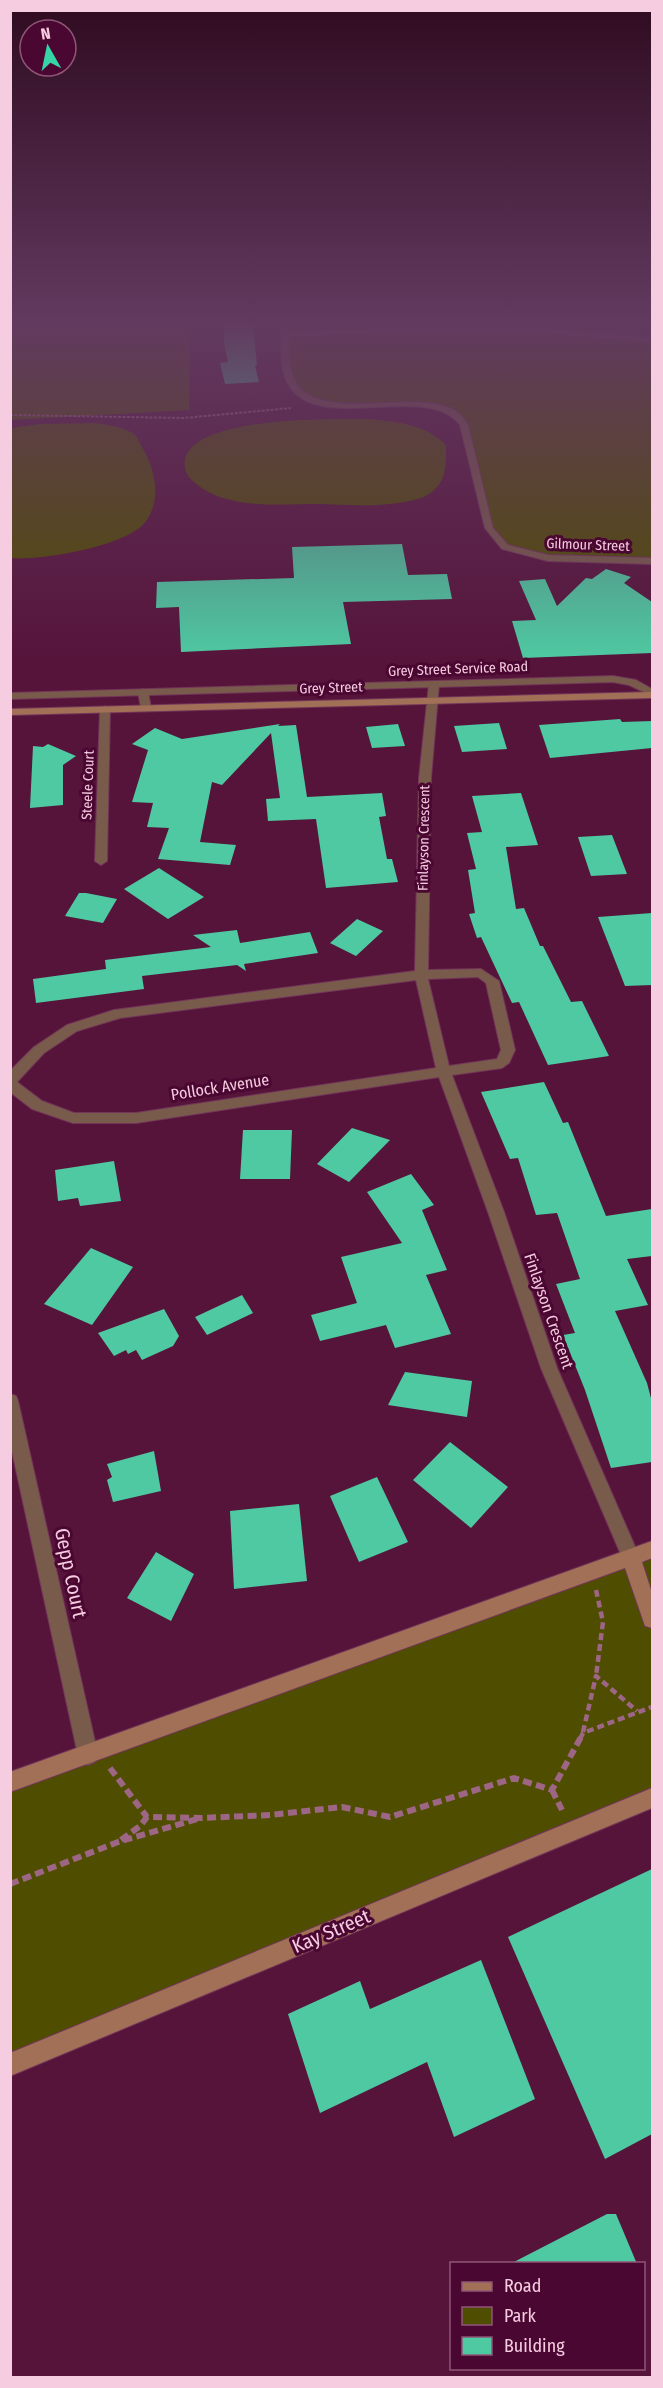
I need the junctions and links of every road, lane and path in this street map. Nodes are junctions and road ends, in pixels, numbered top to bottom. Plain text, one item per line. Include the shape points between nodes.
1 (467, 436) edge
2 (652, 561) edge
3 (434, 684) junction
4 (143, 692) junction
5 (652, 694) edge
6 (10, 696) edge
7 (433, 701) junction
8 (146, 708) junction
9 (105, 710) junction
10 (10, 712) edge
11 (101, 861) dead end
12 (421, 975) junction
13 (444, 1072) junction
14 (10, 1082) edge
15 (10, 1401) edge
16 (652, 1550) edge
17 (631, 1558) junction
18 (592, 1572) junction
19 (652, 1619) edge
20 (596, 1676) junction
21 (652, 1707) edge
22 (637, 1711) junction
23 (583, 1733) junction
24 (93, 1752) junction
25 (10, 1782) edge
26 (652, 1798) edge
27 (147, 1817) junction
28 (201, 1818) junction
29 (118, 1842) junction
30 (10, 1884) edge
31 (10, 2065) edge

1 - 2 street, Gilmour Street via 489,528 505,547 548,558
3 - 4 street, Grey Street Service Road
3 - 5 street, Grey Street Service Road via 613,680 632,682
3 - 7 street, Finlayson Crescent
4 - 6 street, Grey Street Service Road
4 - 8 street
5 - 7 street, Grey Street
7 - 8 street, Grey Street
7 - 12 street, Finlayson Crescent via 425,778
8 - 9 street, Grey Street
9 - 10 street, Grey Street
9 - 11 street, Steele Court
12 - 13 street, Finlayson Crescent
12 - 13 street via 481,973 492,981 508,1050 502,1063
12 - 14 street, Pollock Avenue via 119,1013 72,1028 39,1050
13 - 14 street, Pollock Avenue via 136,1118 74,1118 37,1105
13 - 17 street, Finlayson Crescent via 549,1368
15 - 24 street, Gepp Court
16 - 17 street
17 - 18 street
17 - 19 street
18 - 20 path via 603,1622
18 - 24 street
20 - 22 path
20 - 23 path
21 - 22 path
22 - 23 path
23 - 28 path via 552,1790 514,1778 390,1816 342,1806
24 - 25 street
24 - 27 path
26 - 31 street, Kay Street
27 - 28 path
27 - 29 path
28 - 29 path
29 - 30 path

